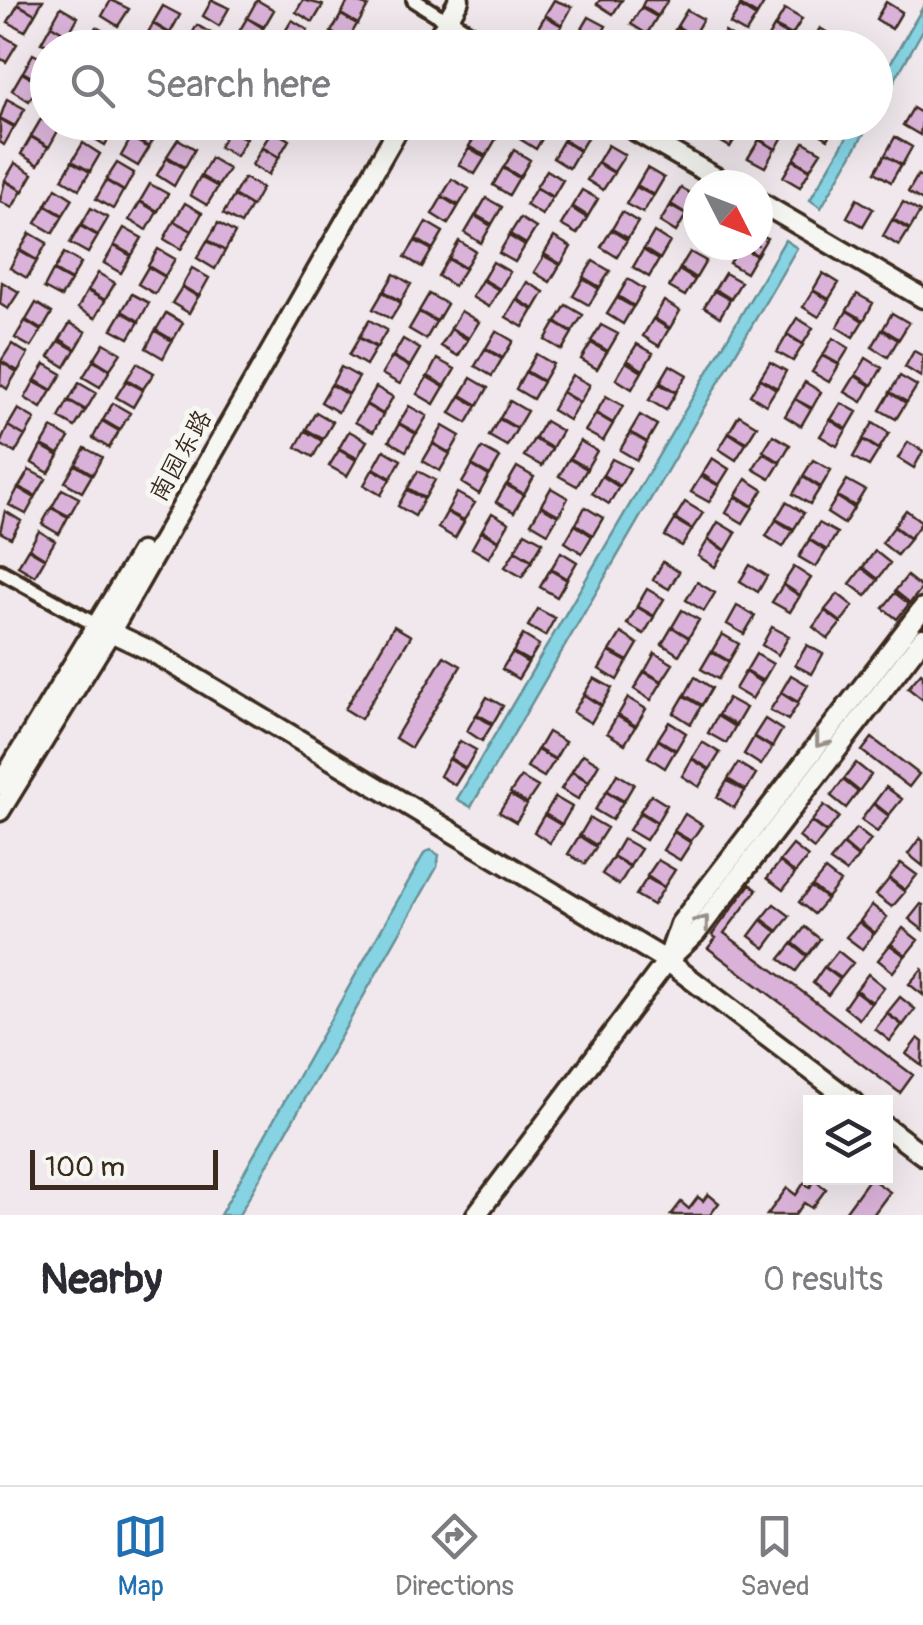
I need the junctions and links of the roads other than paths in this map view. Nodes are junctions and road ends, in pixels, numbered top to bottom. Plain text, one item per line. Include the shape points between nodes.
1 (414, 0) edge
2 (459, 0) edge
3 (473, 0) edge
4 (452, 24) junction
5 (447, 30) edge
6 (450, 30) edge
7 (461, 30) edge
8 (379, 140) edge
9 (391, 140) edge
10 (651, 140) edge
11 (703, 170) edge
12 (773, 211) edge
13 (923, 298) edge
14 (0, 571) edge
15 (923, 608) edge
16 (105, 629) junction
17 (923, 638) edge
18 (869, 694) junction
19 (0, 785) edge
20 (0, 811) edge
21 (666, 962) junction
22 (844, 1095) edge
23 (893, 1132) edge
24 (923, 1156) edge
25 (476, 1215) edge

1 - 4 street
2 - 4 street
3 - 4 street
4 - 5 street
4 - 6 street
4 - 7 street
8 - 16 street, 南园东路
9 - 16 street, 南园东路
10 - 11 street
12 - 13 street
14 - 16 street
15 - 18 street
16 - 19 street, 南园东路
16 - 20 street, 南园东路
16 - 21 street
17 - 18 street
18 - 21 street via 680,924
21 - 22 street
21 - 25 street
23 - 24 street

